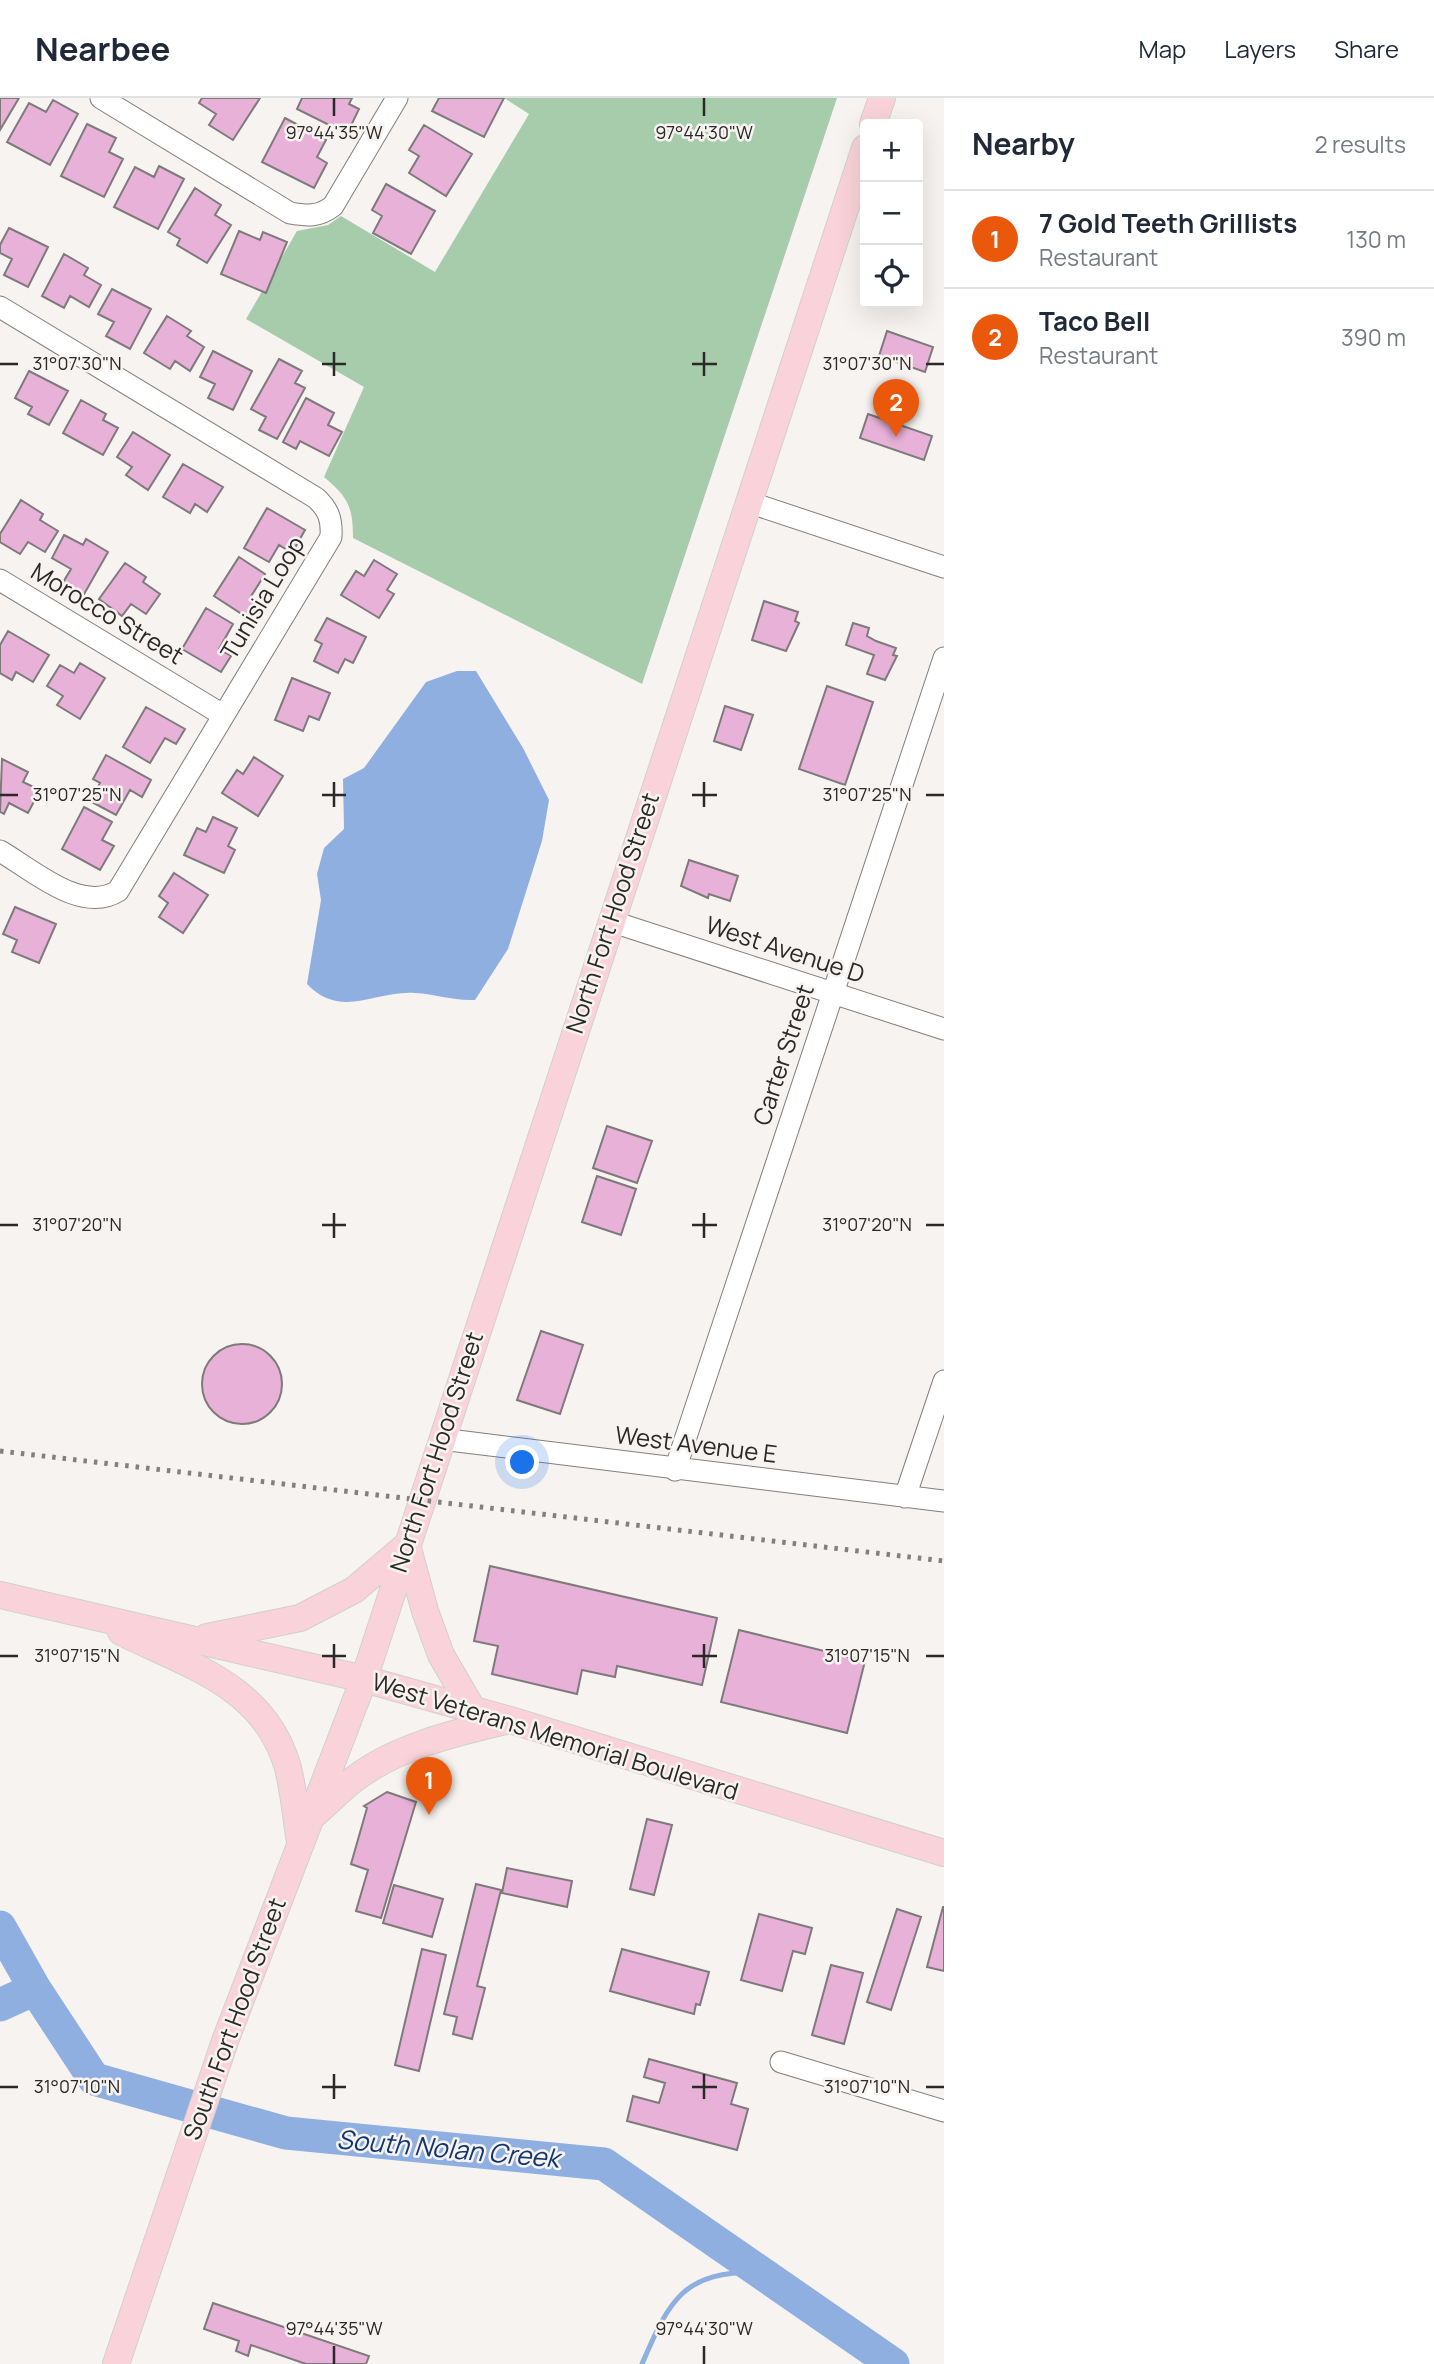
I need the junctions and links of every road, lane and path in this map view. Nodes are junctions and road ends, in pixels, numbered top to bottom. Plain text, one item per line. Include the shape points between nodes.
1 (101, 98) edge
2 (397, 98) edge
3 (882, 98) edge
4 (875, 119) edge
5 (860, 163) edge
6 (0, 307) edge
7 (748, 502) junction
8 (944, 567) edge
9 (0, 580) edge
10 (944, 658) edge
11 (223, 715) junction
12 (0, 851) edge
13 (610, 920) junction
14 (832, 993) junction
15 (944, 1029) edge
16 (944, 1381) edge
17 (441, 1439) junction
18 (675, 1470) junction
19 (905, 1497) junction
20 (944, 1501) edge
21 (407, 1545) junction
22 (0, 1595) edge
23 (82, 1613) junction
24 (197, 1639) junction
25 (364, 1679) junction
26 (473, 1710) junction
27 (510, 1720) junction
28 (313, 1817) junction
29 (300, 1842) junction
30 (944, 1853) edge
31 (781, 2062) dead end
32 (944, 2111) edge
33 (116, 2364) edge

1 - 2 street via 290,213 306,216 322,214 333,206
3 - 4 main road
5 - 7 main road, North Fort Hood Street
6 - 11 street, Tunisia Loop via 326,508 331,537
7 - 8 street
7 - 13 main road, North Fort Hood Street
9 - 11 street, Morocco Street
10 - 14 street, Carter Street
11 - 12 street, Tunisia Loop via 118,891 108,898 79,898
13 - 14 street, West Avenue D
13 - 17 main road, North Fort Hood Street
14 - 15 street, West Avenue D
14 - 18 street, Carter Street
16 - 19 street
17 - 18 street, West Avenue E
17 - 21 main road, North Fort Hood Street
18 - 19 street, West Avenue E
19 - 20 street, West Avenue E
21 - 24 main road via 354,1590 300,1618
21 - 25 main road, North Fort Hood Street
21 - 26 main road via 441,1655
22 - 23 main road, West Veterans Memorial Boulevard
23 - 24 main road, West Veterans Memorial Boulevard
23 - 29 main road via 233,1687 255,1705 288,1767
24 - 25 main road, West Veterans Memorial Boulevard
25 - 26 main road, West Veterans Memorial Boulevard
25 - 28 main road, South Fort Hood Street
26 - 27 main road, West Veterans Memorial Boulevard
27 - 28 main road via 445,1736 395,1756 355,1779
27 - 30 main road, West Veterans Memorial Boulevard
28 - 29 main road, South Fort Hood Street
29 - 33 main road, South Fort Hood Street via 225,2041
31 - 32 street

